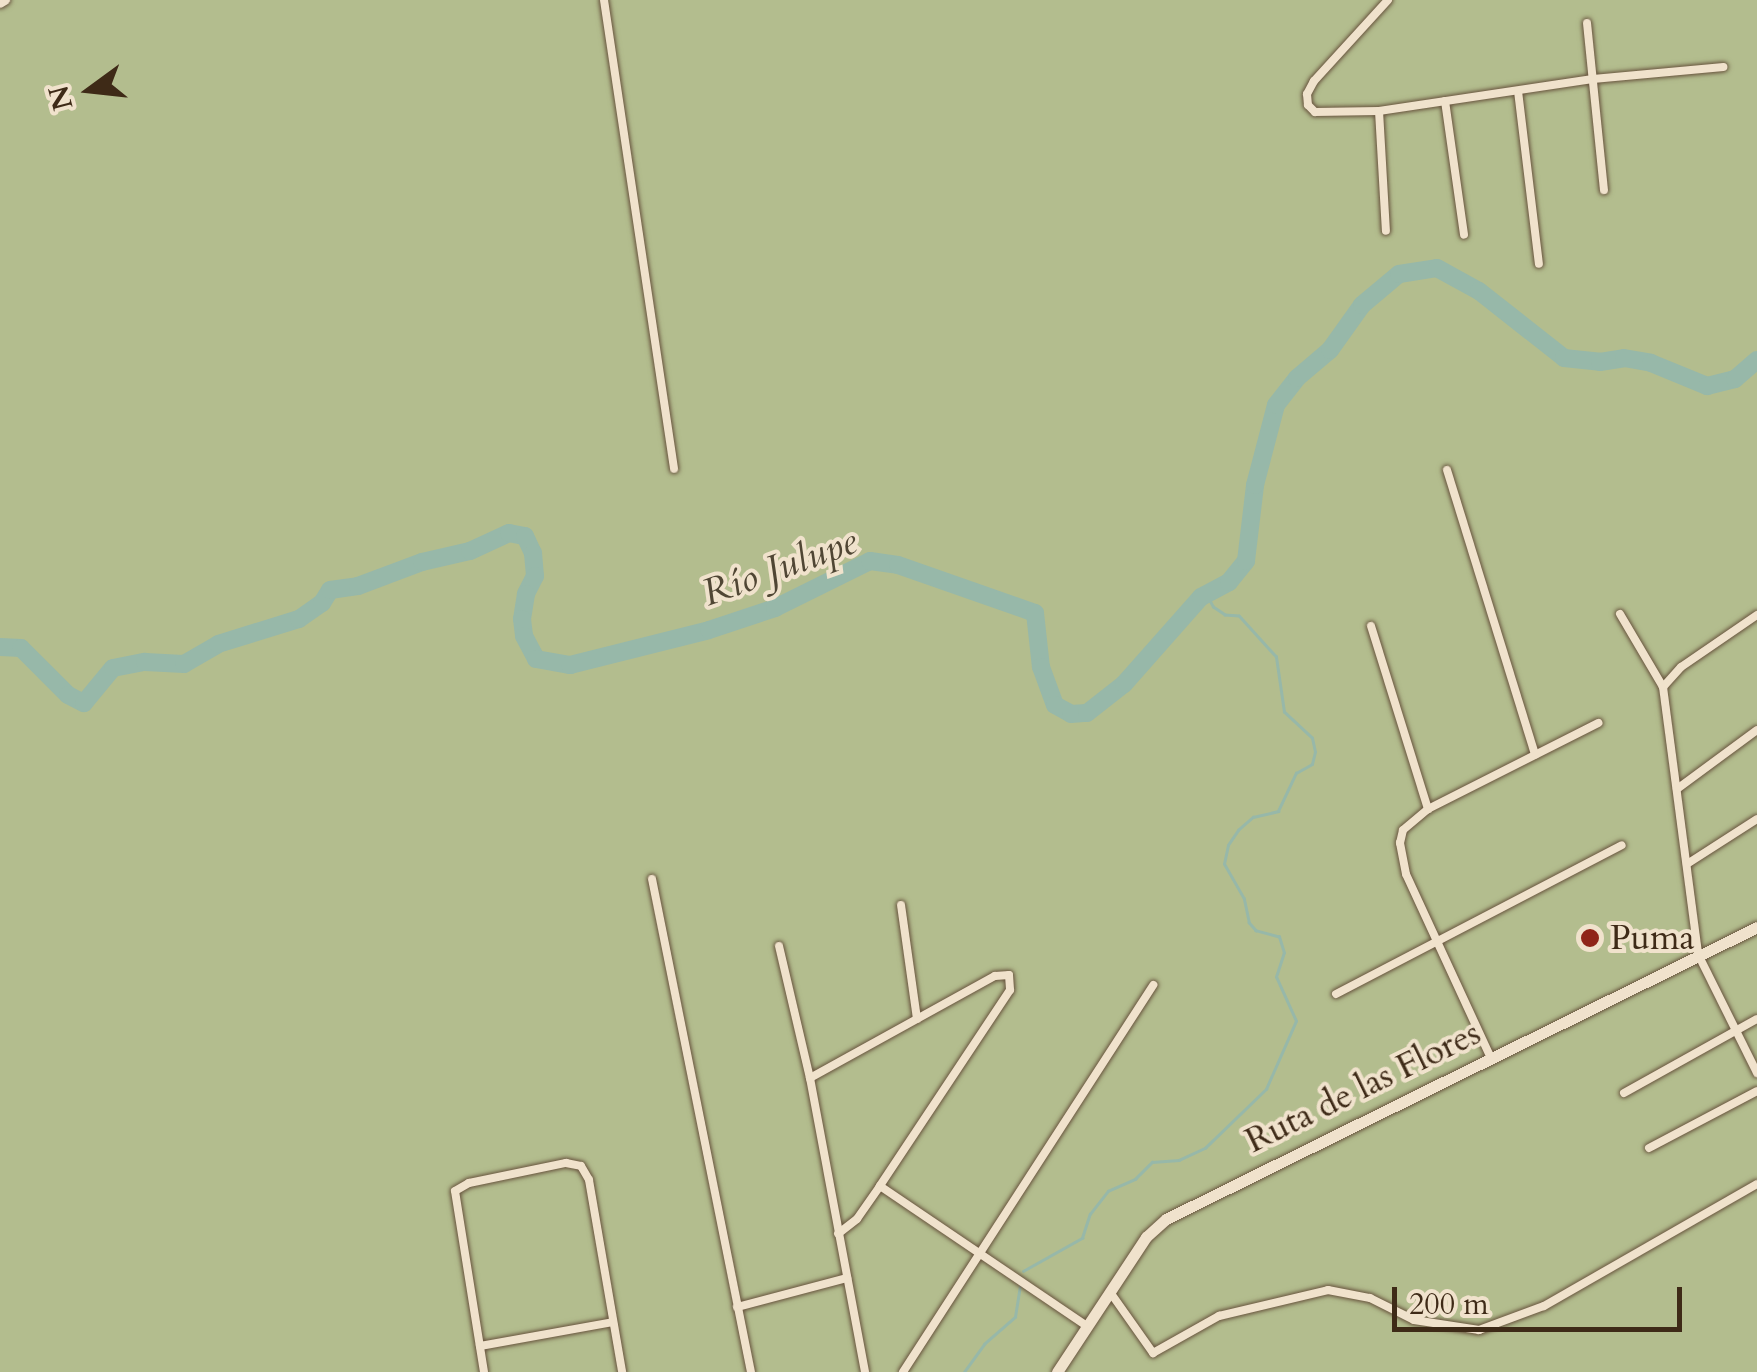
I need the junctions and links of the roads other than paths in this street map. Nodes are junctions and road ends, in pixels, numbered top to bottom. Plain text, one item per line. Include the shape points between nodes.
1 (604, 0) edge
2 (1388, 0) edge
3 (1587, 22) dead end
4 (1723, 67) dead end
5 (1593, 79) junction
6 (1518, 91) junction
7 (1446, 101) junction
8 (1380, 111) junction
9 (1604, 190) dead end
10 (1386, 231) dead end
11 (1464, 235) dead end
12 (1538, 264) dead end
13 (674, 469) dead end
14 (1447, 470) dead end
15 (1620, 614) dead end
16 (1757, 615) edge
17 (1372, 626) dead end
18 (1663, 687) junction
19 (1598, 722) dead end
20 (1757, 730) edge
21 (1535, 755) junction
22 (1677, 790) junction
23 (1428, 809) junction
24 (1757, 819) edge
25 (1622, 845) dead end
26 (1688, 864) junction
27 (652, 879) dead end
28 (901, 905) dead end
29 (1757, 926) edge
30 (1437, 938) junction
31 (779, 946) dead end
32 (1698, 954) junction
33 (1153, 986) dead end
34 (1336, 994) dead end
35 (917, 1019) junction
36 (1757, 1020) edge
37 (1736, 1031) junction
38 (1490, 1056) junction
39 (1757, 1073) edge
40 (810, 1078) junction
41 (1757, 1091) edge
42 (1624, 1093) dead end
43 (1649, 1148) dead end
44 (1757, 1184) edge
45 (880, 1186) junction
46 (838, 1234) junction
47 (979, 1249) junction
48 (847, 1278) junction
49 (1110, 1292) junction
50 (737, 1308) junction
51 (614, 1322) junction
52 (1087, 1326) junction
53 (480, 1346) junction
54 (484, 1372) edge
55 (622, 1372) edge
56 (751, 1372) edge
57 (865, 1372) edge
58 (903, 1372) edge
59 (1058, 1372) edge

1 - 13 street
2 - 8 street via 1307,94 1316,112
3 - 5 street
4 - 5 street
5 - 6 street
5 - 9 street
6 - 7 street
6 - 12 street
7 - 8 street
7 - 11 street
8 - 10 street
14 - 21 street
15 - 18 street
16 - 18 street
17 - 23 street
18 - 22 street
19 - 21 street
20 - 22 street
21 - 23 street
22 - 26 street
23 - 30 street via 1412,819 1400,843 1406,874
24 - 26 street
25 - 30 street
26 - 32 street
27 - 50 street
28 - 35 street
29 - 32 main road, Ruta de las Flores
30 - 34 street
30 - 38 street
31 - 40 street
32 - 37 street
32 - 38 main road, Ruta de las Flores
33 - 47 street
35 - 40 street
35 - 45 street via 995,976 1009,975 1010,990
36 - 37 street
37 - 39 street
37 - 42 street
38 - 49 main road, Ruta de las Flores via 1166,1219
40 - 46 street
41 - 43 street
44 - 49 street via 1544,1306 1478,1330 1414,1320 1370,1298 1328,1290 1219,1316 1153,1353
45 - 46 street
45 - 47 street
46 - 48 street
47 - 52 street
47 - 58 street
48 - 50 street
48 - 57 street
49 - 52 main road, Ruta de las Flores
50 - 56 street
51 - 53 street
51 - 53 street via 589,1180 582,1166 566,1163 454,1191
51 - 55 street
52 - 59 main road, Ruta de las Flores
53 - 54 street

